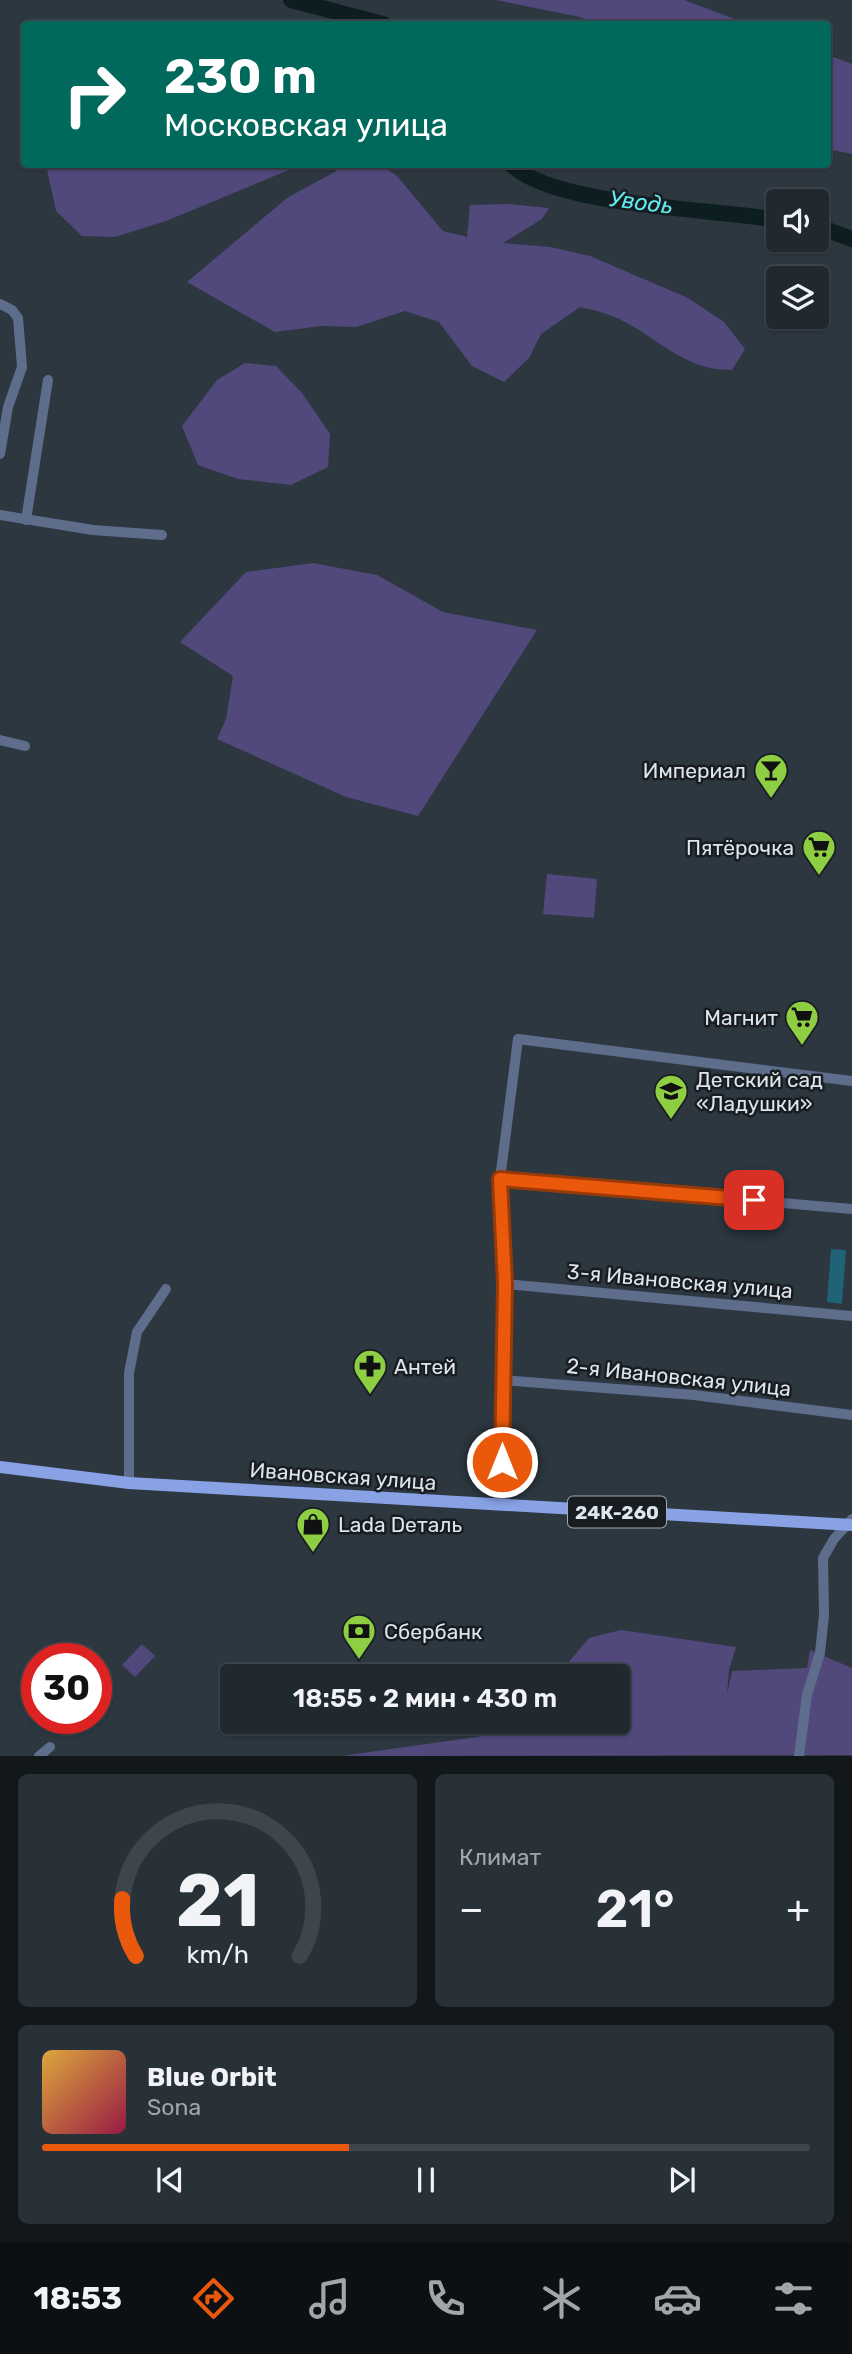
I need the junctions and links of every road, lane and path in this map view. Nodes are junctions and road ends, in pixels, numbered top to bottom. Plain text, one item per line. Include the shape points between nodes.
1 (0, 304) edge
2 (48, 380) dead end
3 (0, 454) edge
4 (0, 514) edge
5 (26, 520) junction
6 (162, 534) dead end
7 (0, 740) edge
8 (25, 746) dead end
9 (852, 1081) edge
10 (500, 1179) junction
11 (852, 1209) edge
12 (505, 1284) junction
13 (166, 1289) dead end
14 (852, 1316) edge
15 (502, 1380) junction
16 (852, 1415) edge
17 (0, 1465) edge
18 (129, 1480) junction
19 (167, 1485) junction
20 (502, 1505) junction
21 (851, 1523) edge
22 (50, 1747) dead end
23 (39, 1755) edge
24 (799, 1755) edge

1 - 3 street via 18,318 22,366 8,407
2 - 5 street
4 - 5 street
5 - 6 street
7 - 8 street
9 - 10 street via 518,1039
10 - 11 street
10 - 12 street
12 - 14 street, 3-я Ивановская улица
12 - 15 street
13 - 18 street via 137,1332 129,1373
15 - 16 street, 2-я Ивановская улица via 694,1395
15 - 20 street
17 - 18 main road, Ивановская улица / 24К-260
17 - 19 main road, Ивановская улица / 24К-260
18 - 19 main road, Ивановская улица / 24К-260
19 - 20 main road, Ивановская улица / 24К-260
20 - 21 main road, Ивановская улица / 24К-260
21 - 24 street via 823,1558 820,1653 807,1695
22 - 23 street

